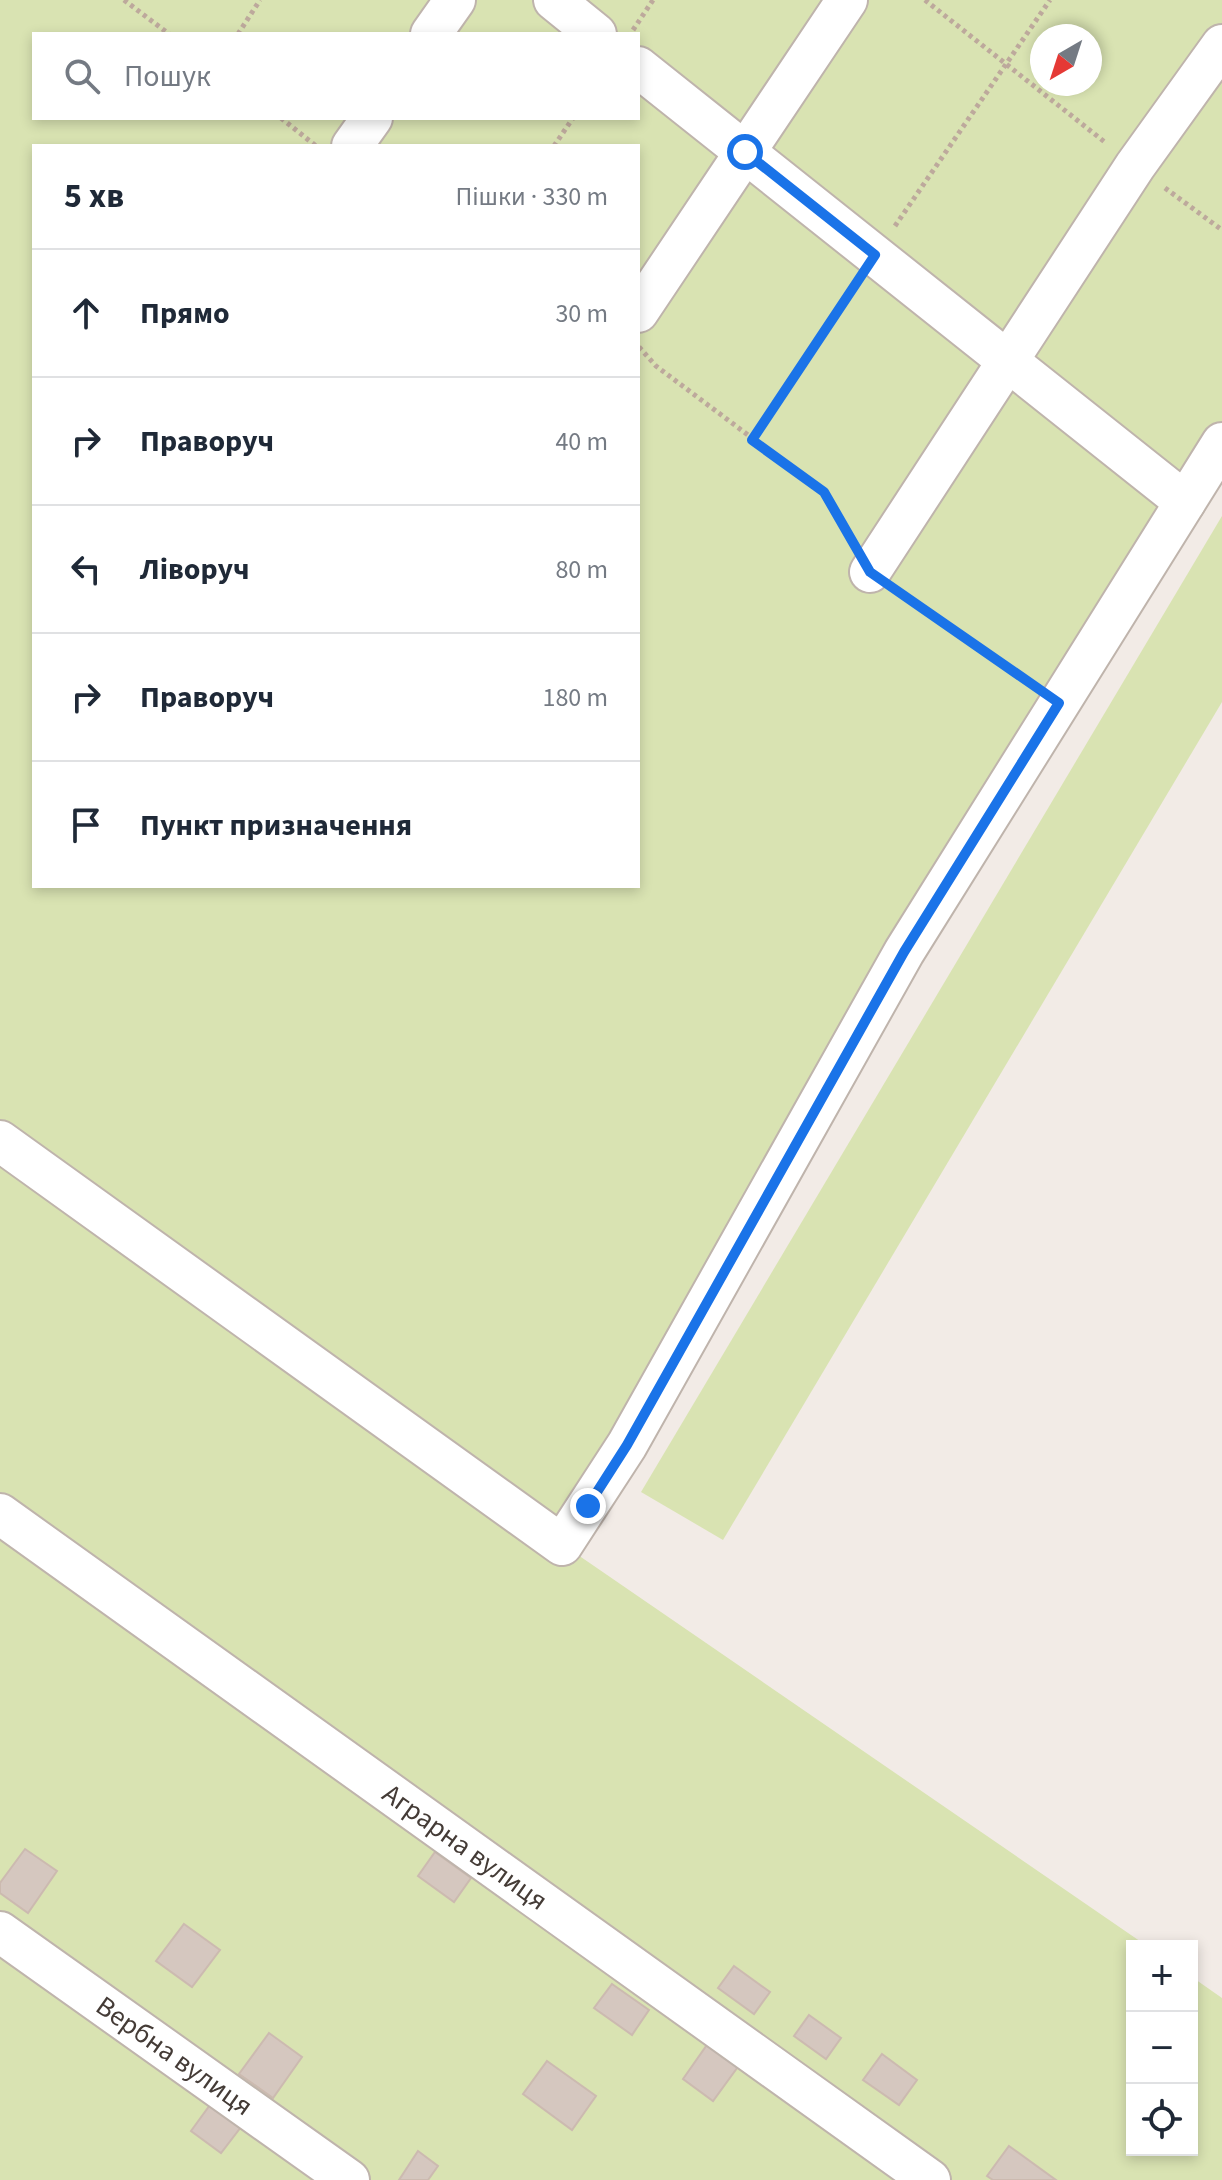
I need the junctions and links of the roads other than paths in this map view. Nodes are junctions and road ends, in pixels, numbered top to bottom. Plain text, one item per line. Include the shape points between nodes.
1 (455, 0) edge
2 (554, 0) edge
3 (847, 0) edge
4 (432, 32) edge
5 (594, 32) edge
6 (1222, 45) edge
7 (640, 69) edge
8 (371, 120) edge
9 (353, 144) edge
10 (745, 152) junction
11 (640, 309) edge
12 (1010, 363) junction
13 (1222, 443) edge
14 (1185, 502) junction
15 (870, 572) road end
16 (0, 1141) edge
17 (0, 1514) edge
18 (0, 1932) edge
19 (349, 2180) edge
20 (930, 2180) edge

1 - 4 lane
2 - 5 lane
3 - 10 lane
6 - 12 lane via 1135,166
7 - 10 lane
8 - 9 lane
10 - 11 lane
10 - 12 lane
12 - 14 lane
12 - 15 lane
13 - 14 lane
14 - 16 lane via 904,952 627,1445 562,1545
17 - 20 lane, Аграрна вулиця
18 - 19 lane, Вербна вулиця

